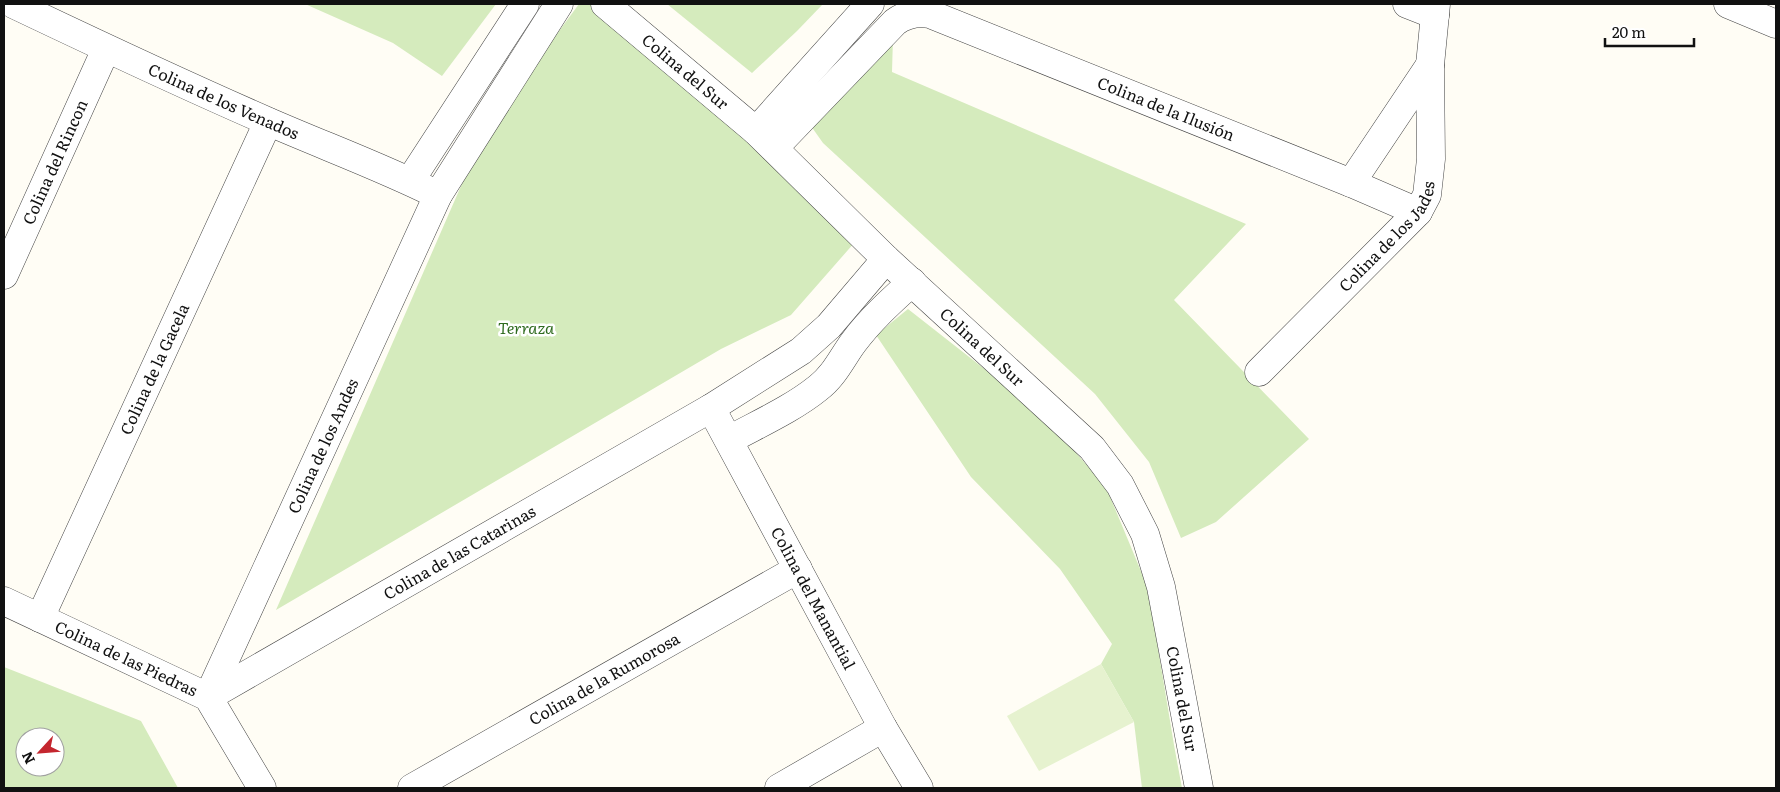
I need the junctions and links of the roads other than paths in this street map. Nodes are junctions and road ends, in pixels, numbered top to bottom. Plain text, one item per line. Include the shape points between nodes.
1 (12, 4) edge
2 (525, 4) edge
3 (559, 4) edge
4 (605, 4) edge
5 (870, 4) edge
6 (1407, 4) edge
7 (1728, 4) edge
8 (1435, 9) edge
9 (1776, 24) edge
10 (106, 48) junction
11 (1430, 65) junction
12 (268, 122) junction
13 (765, 140) junction
14 (410, 181) junction
15 (1351, 183) junction
16 (438, 194) junction
17 (1418, 212) junction
18 (886, 259) junction
19 (4, 275) edge
20 (912, 282) junction
21 (1259, 372) dead end
22 (710, 408) junction
23 (729, 440) junction
24 (798, 569) junction
25 (4, 601) edge
26 (40, 618) junction
27 (208, 697) junction
28 (883, 728) junction
29 (262, 788) edge
30 (412, 788) edge
31 (778, 788) edge
32 (919, 788) edge
33 (1199, 788) edge

1 - 10 street, Colina de los Venados
2 - 14 street
3 - 16 street, Colina de los Andes
4 - 13 street, Colina del Sur
5 - 13 street
6 - 8 street
7 - 9 street
8 - 11 street, Colina de los Jades
10 - 12 street, Colina de los Venados
10 - 19 street, Colina del Rincon
11 - 15 street, Colina de los Jades
11 - 17 street, Colina de los Jades via 1431,159 1427,195
12 - 14 street, Colina de los Venados
12 - 26 street, Colina de la Gacela
13 - 15 street, Colina de la Ilusión via 895,22 912,14 930,14
13 - 18 street, Colina del Sur
14 - 16 street, Colina de los Venados
15 - 17 street, Colina de la Ilusión
16 - 27 street, Colina de los Andes
17 - 21 street, Colina de los Jades
18 - 20 street, Colina del Sur
18 - 22 street, Colina de las Catarinas via 829,326 801,351
20 - 23 street via 871,321 819,388
20 - 33 street, Colina del Sur via 1080,436 1120,485 1145,534 1161,587
22 - 23 street, Colina del Manantial
22 - 27 street, Colina de las Catarinas
23 - 24 street, Colina del Manantial
24 - 28 street, Colina del Manantial
24 - 30 street, Colina de la Rumorosa
25 - 26 street, Colina de las Piedras
26 - 27 street, Colina de las Piedras
27 - 29 street, Colina de las Piedras
28 - 31 street
28 - 32 street, Colina del Manantial

